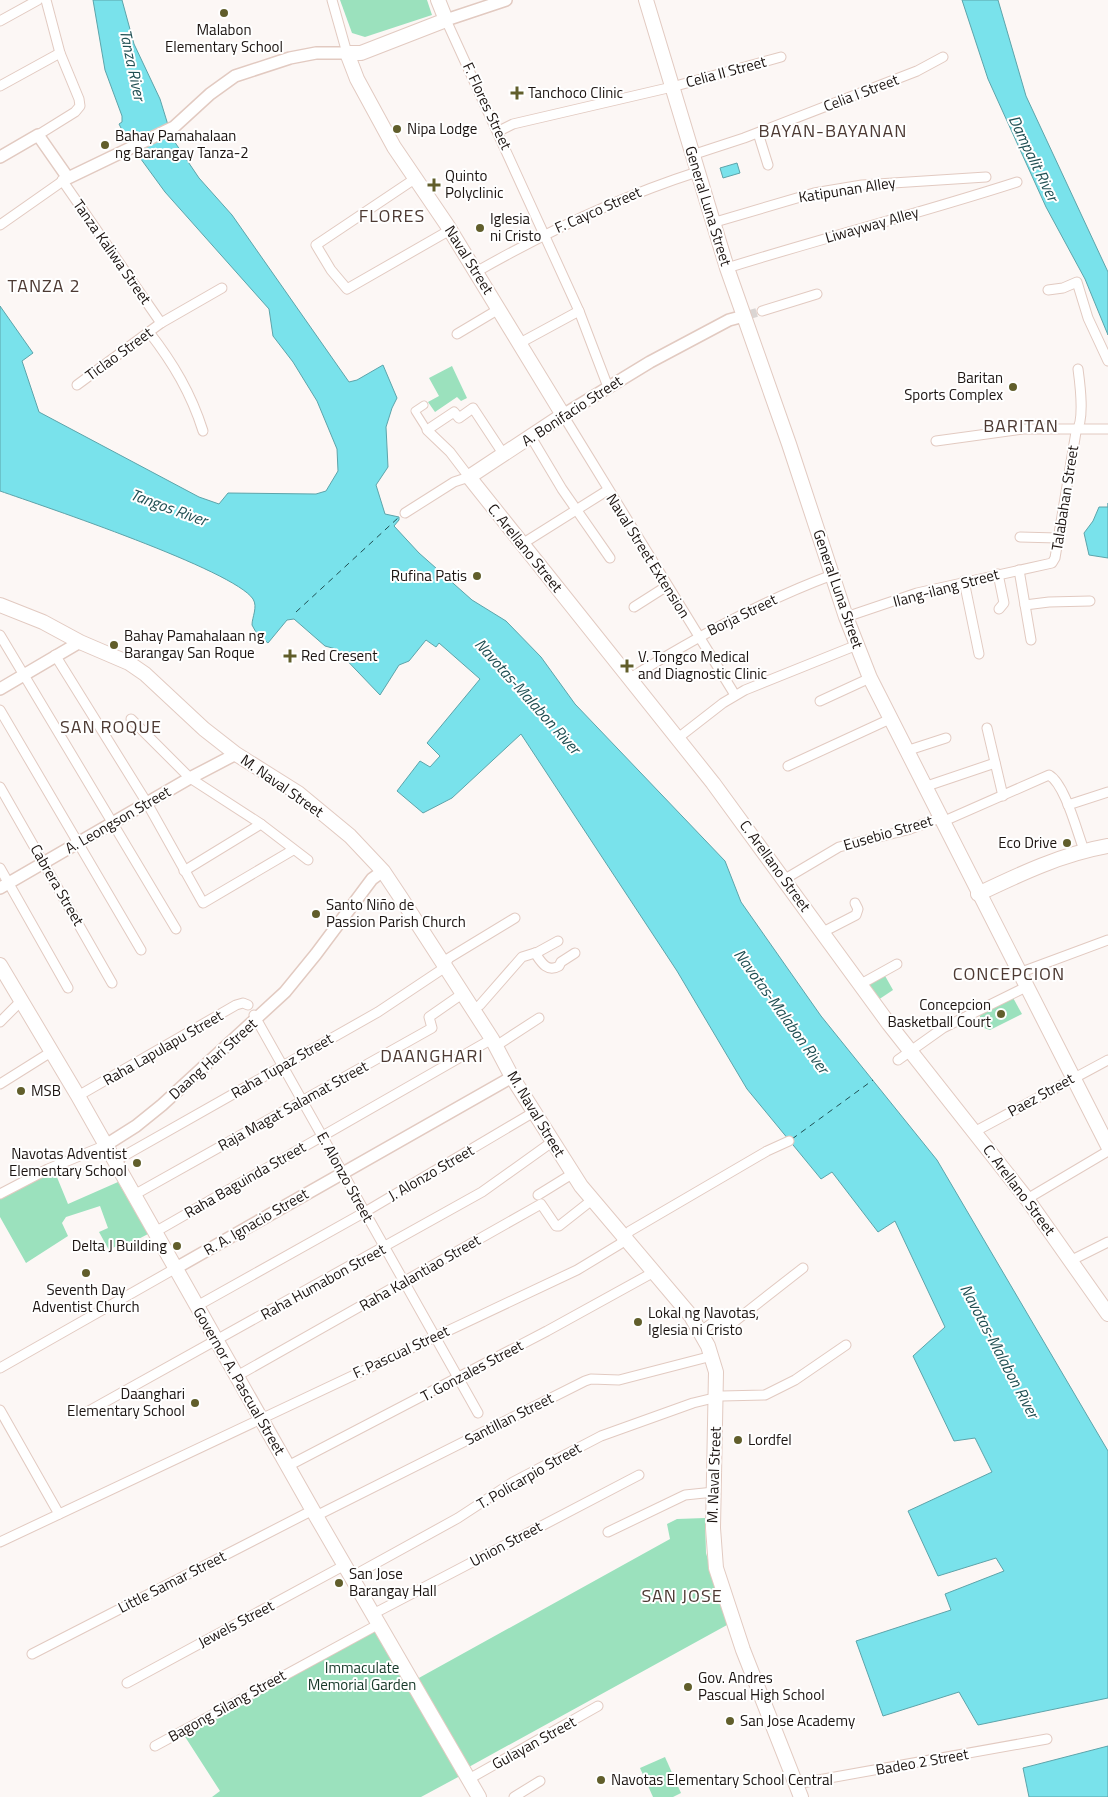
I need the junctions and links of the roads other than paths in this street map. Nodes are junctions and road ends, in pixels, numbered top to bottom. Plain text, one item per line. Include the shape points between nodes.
1 (38, 0) edge
2 (46, 0) edge
3 (332, 0) edge
4 (438, 0) edge
5 (506, 0) edge
6 (646, 0) edge
7 (482, 3) edge
8 (446, 20) junction
9 (0, 21) edge
10 (60, 52) junction
11 (347, 53) junction
12 (781, 57) dead end
13 (943, 57) dead end
14 (0, 86) edge
15 (672, 87) junction
16 (499, 131) junction
17 (758, 133) junction
18 (38, 135) junction
19 (692, 155) junction
20 (0, 157) edge
21 (768, 165) dead end
22 (697, 172) junction
23 (986, 177) dead end
24 (416, 178) junction
25 (65, 179) junction
26 (1016, 182) dead end
27 (712, 223) junction
28 (0, 225) edge
29 (450, 230) junction
30 (544, 234) junction
31 (727, 268) junction
32 (476, 272) junction
33 (222, 288) dead end
34 (1048, 290) dead end
35 (817, 294) dead end
36 (499, 309) junction
37 (579, 311) junction
38 (762, 311) tunnel mouth
39 (746, 316) junction
40 (161, 323) junction
41 (149, 332) junction
42 (457, 334) dead end
43 (520, 343) junction
44 (1108, 361) edge
45 (1078, 369) dead end
46 (77, 386) dead end
47 (608, 387) junction
48 (424, 405) dead end
49 (563, 415) junction
50 (1078, 429) junction
51 (1108, 429) edge
52 (427, 430) junction
53 (203, 431) dead end
54 (531, 437) junction
55 (936, 441) dead end
56 (504, 455) junction
57 (469, 478) junction
58 (608, 490) junction
59 (576, 509) junction
60 (405, 513) dead end
61 (1020, 537) dead end
62 (1057, 538) junction
63 (522, 544) junction
64 (610, 558) dead end
65 (1048, 564) joint
66 (1019, 570) junction
67 (998, 574) junction
68 (832, 575) junction
69 (964, 581) junction
70 (667, 586) junction
71 (1090, 601) dead end
72 (0, 605) edge
73 (1025, 605) junction
74 (634, 607) dead end
75 (999, 609) dead end
76 (846, 617) junction
77 (0, 635) edge
78 (698, 636) junction
79 (1030, 640) dead end
80 (80, 642) junction
81 (857, 646) junction
82 (979, 654) dead end
83 (55, 655) junction
84 (24, 674) junction
85 (630, 678) junction
86 (870, 678) junction
87 (0, 689) edge
88 (735, 695) junction
89 (820, 702) dead end
90 (0, 710) edge
91 (131, 719) dead end
92 (890, 719) junction
93 (987, 728) dead end
94 (678, 738) junction
95 (946, 738) dead end
96 (906, 751) junction
97 (236, 754) junction
98 (996, 763) junction
99 (788, 766) dead end
100 (190, 778) junction
101 (0, 787) edge
102 (924, 787) junction
103 (1108, 792) edge
104 (1003, 796) junction
105 (147, 803) junction
106 (1068, 805) junction
107 (941, 820) junction
108 (112, 823) junction
109 (261, 824) junction
110 (77, 843) junction
111 (1108, 846) edge
112 (293, 850) junction
113 (1084, 850) junction
114 (308, 860) dead end
115 (44, 862) junction
116 (0, 868) edge
117 (184, 871) junction
118 (383, 871) junction
119 (785, 879) junction
120 (4, 885) edge
121 (978, 894) junction
122 (854, 903) dead end
123 (514, 918) dead end
124 (176, 929) dead end
125 (823, 932) junction
126 (1108, 940) edge
127 (558, 941) dead end
128 (141, 950) dead end
129 (535, 952) junction
130 (575, 953) dead end
131 (897, 964) dead end
132 (0, 966) edge
133 (445, 966) junction
134 (1019, 973) junction
135 (112, 983) dead end
136 (861, 984) junction
137 (1026, 987) junction
138 (68, 988) dead end
139 (462, 994) junction
140 (22, 1000) junction
141 (248, 1005) dead end
142 (472, 1010) junction
143 (255, 1017) junction
144 (539, 1018) dead end
145 (0, 1022) edge
146 (494, 1042) junction
147 (910, 1050) junction
148 (51, 1052) junction
149 (898, 1060) dead end
150 (1108, 1060) edge
151 (282, 1065) junction
152 (512, 1077) junction
153 (1072, 1077) junction
154 (0, 1084) edge
155 (78, 1096) junction
156 (302, 1101) junction
157 (534, 1112) junction
158 (974, 1132) junction
159 (322, 1136) junction
160 (789, 1141) dead end
161 (552, 1142) junction
162 (106, 1145) junction
163 (1108, 1146) edge
164 (1108, 1151) edge
165 (115, 1161) junction
166 (343, 1173) junction
167 (572, 1174) junction
168 (0, 1194) edge
169 (134, 1195) junction
170 (538, 1195) dead end
171 (1028, 1199) junction
172 (592, 1200) junction
173 (365, 1212) junction
174 (155, 1232) junction
175 (625, 1237) junction
176 (1108, 1242) edge
177 (385, 1247) junction
178 (1072, 1260) junction
179 (176, 1268) junction
180 (803, 1268) dead end
181 (654, 1272) junction
182 (404, 1282) junction
183 (197, 1306) junction
184 (1108, 1314) edge
185 (700, 1332) junction
186 (434, 1336) junction
187 (217, 1341) junction
188 (846, 1345) dead end
189 (712, 1356) junction
190 (0, 1368) edge
191 (237, 1376) junction
192 (458, 1378) junction
193 (716, 1399) junction
194 (0, 1410) edge
195 (87, 1412) dead end
196 (478, 1413) dead end
197 (261, 1419) junction
198 (288, 1466) junction
199 (639, 1475) dead end
200 (714, 1492) junction
201 (314, 1513) junction
202 (59, 1514) junction
203 (608, 1532) dead end
204 (0, 1542) edge
205 (348, 1571) junction
206 (376, 1619) junction
207 (32, 1654) dead end
208 (127, 1683) dead end
209 (598, 1706) dead end
210 (1047, 1739) dead end
211 (155, 1746) dead end
212 (469, 1779) junction
213 (540, 1781) dead end
214 (796, 1784) junction
215 (479, 1797) edge
216 (514, 1797) edge
217 (801, 1797) edge

1 - 9 street
2 - 10 street
3 - 11 street
4 - 8 main road
5 - 7 street
6 - 15 main road, General Luna Street
7 - 8 street
8 - 11 main road via 361,53
8 - 16 street, F. Flores Street
10 - 14 street
10 - 18 street via 80,106 76,112
11 - 24 main road, Naval Street via 374,111
11 - 25 street via 316,53 235,76 174,127
12 - 15 street, Celia II Street
13 - 17 street, Celia I Street via 917,71
15 - 16 street, Celia II Street via 513,124
15 - 19 main road, General Luna Street
16 - 30 street, F. Flores Street
17 - 19 street, Celia I Street
17 - 21 street
18 - 20 street
18 - 25 street
19 - 22 main road, General Luna Street
22 - 27 main road, General Luna Street
22 - 30 street, F. Cayco Street via 642,190
23 - 27 street, Katipunan Alley via 884,182 814,193
24 - 29 main road, Naval Street
24 - 29 street via 316,245 331,270 347,289
25 - 28 street
25 - 40 street, Tanza Kaliwa Street
26 - 31 street, Liwayway Alley
27 - 31 main road, General Luna Street
29 - 32 main road, Naval Street
30 - 32 street, F. Cayco Street
30 - 37 street, F. Flores Street
31 - 39 main road, General Luna Street
32 - 36 main road, Naval Street
33 - 40 street, Ticlao Street
34 - 44 street via 1077,282 1088,318
35 - 38 street
36 - 42 street
36 - 43 main road, Naval Street
37 - 43 street
37 - 47 street, F. Flores Street
39 - 47 street, A. Bonifacio Street via 720,324
39 - 68 main road, General Luna Street
40 - 41 street, Ticlao Street
41 - 46 street, Ticlao Street
41 - 53 street via 187,387
43 - 49 main road, Naval Street
45 - 50 street via 1081,388
47 - 49 street, A. Bonifacio Street
48 - 52 street via 415,411
49 - 54 main road, A. Bonifacio Street
49 - 58 street, Naval Street Extension
50 - 51 street, Talabahan Street
50 - 55 street, Talabahan Street via 1023,429
50 - 62 street, Talabahan Street
52 - 56 street via 454,412 459,418 473,408
52 - 57 street, C. Arellano Street via 450,452
54 - 56 main road, A. Bonifacio Street
54 - 59 street
56 - 57 main road, A. Bonifacio Street
57 - 60 street, A. Bonifacio Street via 454,482
57 - 63 main road, C. Arellano Street
58 - 59 street
58 - 70 street, Naval Street Extension
59 - 63 street
59 - 64 street
61 - 62 street
62 - 65 street, Talabahan Street via 1055,558
63 - 85 main road, C. Arellano Street
65 - 66 street, Ilang-ilang Street
66 - 67 street, Ilang-ilang Street
66 - 73 street
67 - 69 street, Ilang-ilang Street
67 - 75 street via 1004,603
68 - 76 main road, General Luna Street
68 - 78 street, Borja Street
69 - 76 street, Ilang-ilang Street
69 - 82 street
70 - 74 street
70 - 78 street, Naval Street Extension
71 - 73 street
72 - 80 main road, M. Naval Street via 44,622
73 - 79 street
76 - 81 main road, General Luna Street
77 - 84 street
78 - 85 street, Borja Street
78 - 88 street, Naval Street Extension
80 - 83 street
80 - 97 main road, M. Naval Street via 129,663 145,674
81 - 86 main road, General Luna Street
81 - 88 street via 785,672
83 - 84 street
83 - 105 street
84 - 87 street
84 - 108 street
85 - 94 main road, C. Arellano Street
86 - 89 street
86 - 92 main road, General Luna Street
88 - 94 street
90 - 110 street
91 - 100 street
92 - 96 main road, General Luna Street
92 - 99 street
93 - 98 street
94 - 119 main road, C. Arellano Street
95 - 96 street
96 - 102 main road, General Luna Street
97 - 100 street, A. Leongson Street
97 - 118 main road, M. Naval Street via 298,794 350,836
98 - 102 street
98 - 104 street
100 - 105 street, A. Leongson Street
100 - 109 street
101 - 115 street, Cabrera Street
102 - 107 main road, General Luna Street
103 - 106 street
104 - 106 street, Eusebio Street via 1049,775 1054,778
104 - 107 street, Eusebio Street
105 - 108 street, A. Leongson Street
105 - 117 street
106 - 113 street
107 - 119 street, Eusebio Street via 839,846
107 - 121 main road, General Luna Street
108 - 110 street, A. Leongson Street
108 - 124 street
109 - 112 street
109 - 117 street
110 - 115 street, A. Leongson Street
110 - 128 street
111 - 113 main road
112 - 114 street
112 - 117 street via 203,903
113 - 121 main road
115 - 120 street, A. Leongson Street
115 - 135 street, Cabrera Street
116 - 120 street
118 - 133 main road, M. Naval Street
118 - 143 street, Daang Hari Street via 372,879 285,992
119 - 125 main road, C. Arellano Street
120 - 138 street
121 - 134 main road, General Luna Street
122 - 125 street via 858,909 856,915
123 - 133 street, Raha Tupaz Street via 449,958
125 - 136 main road, C. Arellano Street
126 - 134 street
127 - 129 street
129 - 130 street via 544,966 552,969
129 - 142 street via 522,957
131 - 136 street
132 - 140 main road, Governor A. Pascual Street
133 - 139 main road, M. Naval Street
133 - 151 street, Raha Tupaz Street via 378,1012
134 - 137 main road, General Luna Street
136 - 147 main road, C. Arellano Street
137 - 147 street via 943,1028
137 - 153 main road, General Luna Street
139 - 142 main road, M. Naval Street
139 - 156 street, Raja Magat Salamat Street via 429,1017 432,1028
140 - 145 street
140 - 148 main road, Governor A. Pascual Street
141 - 155 street, Raha Lapulapu Street via 236,1006
142 - 146 main road, M. Naval Street
143 - 151 street, E. Alonzo Street
143 - 162 street, Daang Hari Street via 162,1105
144 - 146 street, Raha Baguinda Street
146 - 152 main road, M. Naval Street
146 - 159 street, Raha Baguinda Street
147 - 149 street
147 - 158 main road, C. Arellano Street
148 - 154 street
148 - 155 main road, Governor A. Pascual Street
150 - 153 street, Paez Street
151 - 156 street, E. Alonzo Street
151 - 165 street, Raha Tupaz Street
152 - 157 main road, M. Naval Street
152 - 166 street, R. A. Ignacio Street
153 - 158 street, Paez Street
153 - 163 main road, General Luna Street
155 - 162 main road, Governor A. Pascual Street
156 - 159 street, E. Alonzo Street
156 - 169 street, Raja Magat Salamat Street
157 - 161 main road, M. Naval Street
157 - 173 street, J. Alonzo Street
158 - 171 main road, C. Arellano Street
159 - 166 street, E. Alonzo Street
159 - 174 street, Raha Baguinda Street
160 - 175 street, F. Pascual Street via 630,1231
161 - 167 main road, M. Naval Street
161 - 177 street, Raha Humabon Street via 482,1192
162 - 165 main road, Governor A. Pascual Street
162 - 168 street, Daang Hari Street via 48,1169
164 - 171 street
165 - 169 main road, Governor A. Pascual Street
166 - 173 street, E. Alonzo Street
166 - 179 street, R. A. Ignacio Street
167 - 170 street
167 - 172 main road, M. Naval Street
169 - 174 main road, Governor A. Pascual Street
171 - 178 main road, C. Arellano Street
172 - 175 main road, M. Naval Street
172 - 182 street, Raha Kalantiao Street via 559,1226 541,1204
173 - 177 street, E. Alonzo Street
173 - 183 street, J. Alonzo Street
174 - 179 main road, Governor A. Pascual Street
175 - 181 main road, M. Naval Street
175 - 186 street, F. Pascual Street via 620,1244 576,1270
176 - 178 street
177 - 182 street, E. Alonzo Street
177 - 187 street, Raha Humabon Street
178 - 184 main road, C. Arellano Street
179 - 183 main road, Governor A. Pascual Street
179 - 190 street, R. A. Ignacio Street
180 - 185 street via 734,1322 715,1321
181 - 185 main road, M. Naval Street via 686,1308
181 - 192 street, T. Gonzales Street
182 - 186 street, E. Alonzo Street
182 - 191 street, Raha Kalantiao Street
183 - 187 main road, Governor A. Pascual Street
185 - 189 main road, M. Naval Street
186 - 192 street, E. Alonzo Street
186 - 197 street, F. Pascual Street
187 - 191 main road, Governor A. Pascual Street
187 - 195 street, Raha Humabon Street
188 - 193 street, T. Policarpio Street via 774,1392 755,1397 722,1396
189 - 193 main road, M. Naval Street via 716,1372
189 - 201 street, Santillan Street via 619,1380 585,1381
191 - 197 main road, Governor A. Pascual Street
192 - 196 street, E. Alonzo Street
192 - 198 street, T. Gonzales Street
193 - 200 main road, M. Naval Street
193 - 205 street, T. Policarpio Street via 692,1403 601,1436 513,1482 458,1518
194 - 202 street
197 - 198 main road, Governor A. Pascual Street
197 - 202 street, F. Pascual Street
198 - 201 main road, Governor A. Pascual Street
199 - 206 street, Union Street
200 - 203 street via 685,1495
200 - 214 main road, M. Naval Street via 713,1554 720,1587
201 - 205 main road, Governor A. Pascual Street
201 - 207 street, Little Samar Street
202 - 204 street, F. Pascual Street
205 - 206 main road, Governor A. Pascual Street
205 - 208 street, Jewels Street
206 - 211 street, Bagong Silang Street
206 - 212 main road, Governor A. Pascual Street
209 - 212 street, Gulayan Street
210 - 214 street, Badeo 2 Street
212 - 215 main road, Governor A. Pascual Street
213 - 216 street
214 - 217 main road, M. Naval Street

